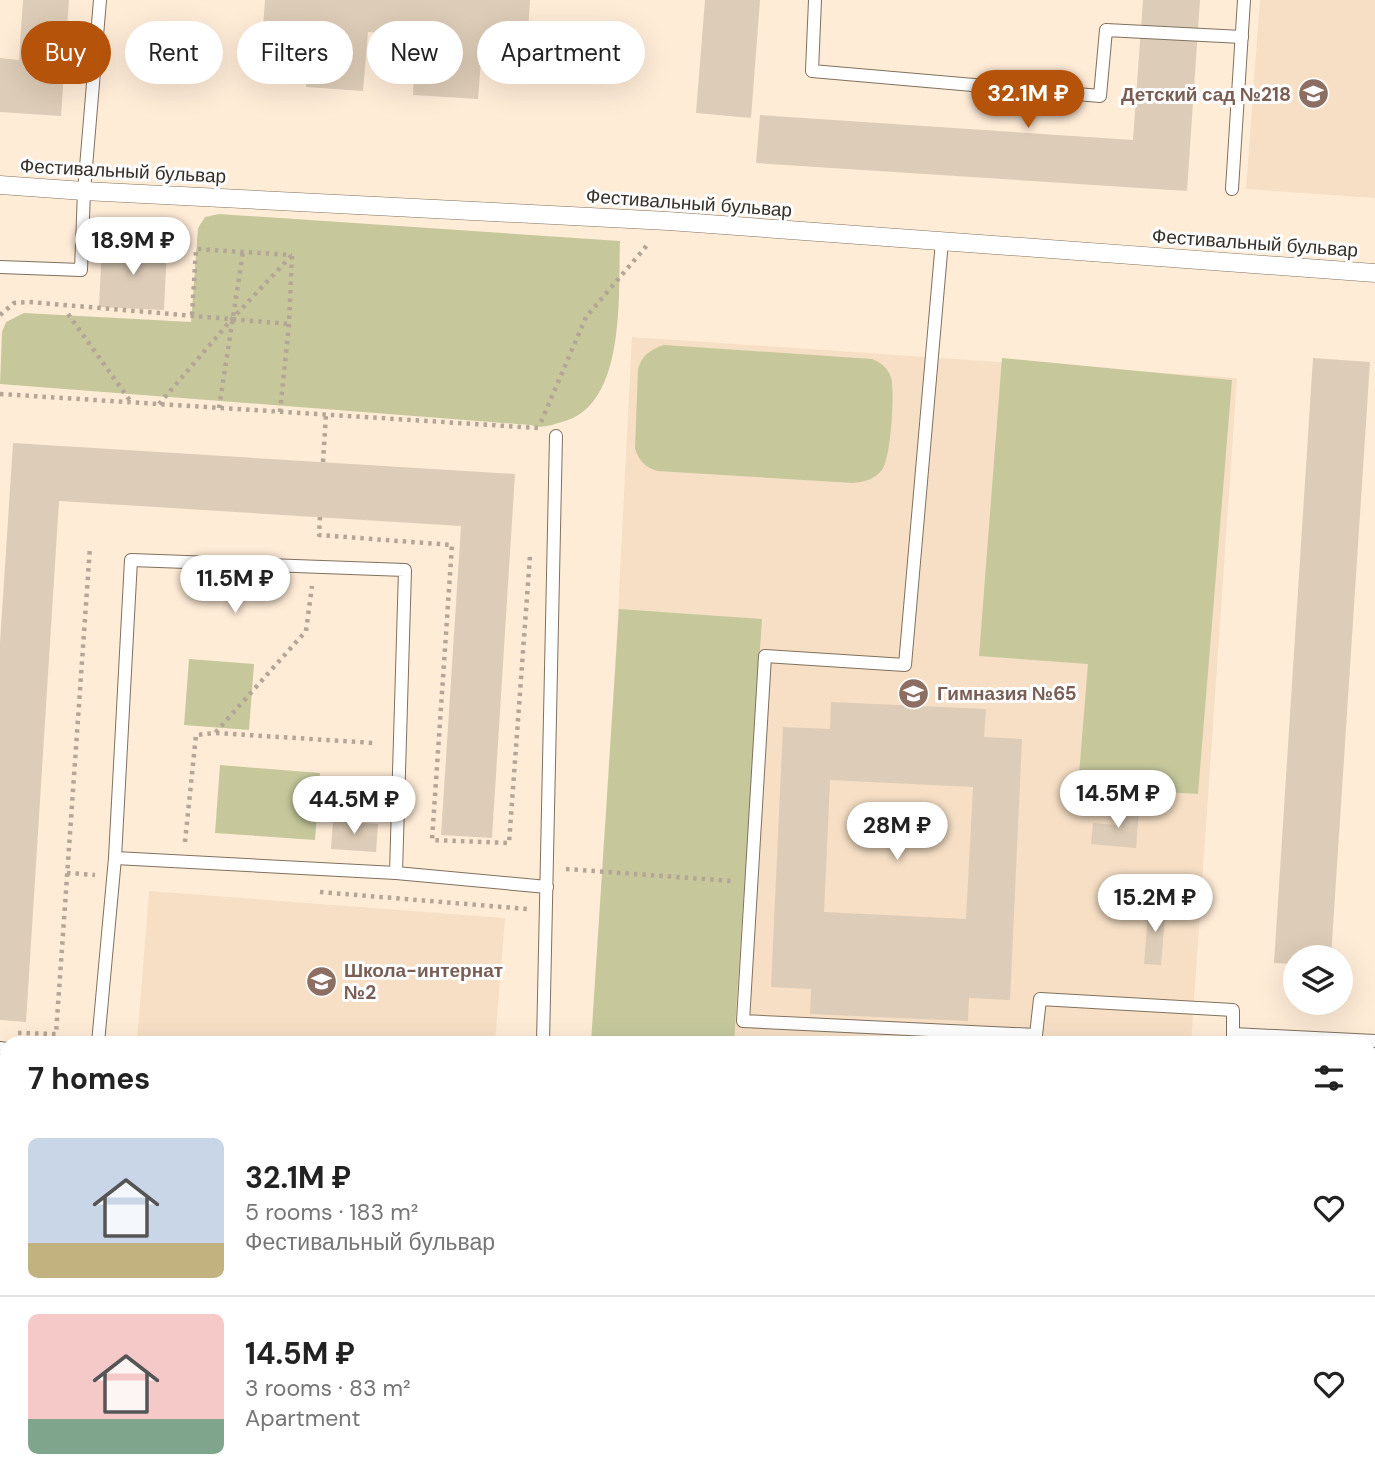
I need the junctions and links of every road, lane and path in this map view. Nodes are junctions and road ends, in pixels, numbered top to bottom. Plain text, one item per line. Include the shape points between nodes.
1 (100, 0) edge
2 (815, 0) edge
3 (1244, 0) edge
4 (1242, 37) junction
5 (0, 184) edge
6 (1232, 189) dead end
7 (84, 191) junction
8 (942, 241) junction
9 (243, 252) junction
10 (292, 255) junction
11 (0, 267) edge
12 (1375, 273) edge
13 (68, 314) dead end
14 (0, 315) edge
15 (192, 315) junction
16 (232, 319) junction
17 (289, 324) junction
18 (0, 394) edge
19 (131, 402) junction
20 (159, 404) junction
21 (219, 408) junction
22 (280, 412) junction
23 (326, 414) junction
24 (539, 428) dead end
25 (556, 436) dead end
26 (323, 462) dead end
27 (320, 517) dead end
28 (90, 547) dead end
29 (313, 581) dead end
30 (215, 733) junction
31 (374, 743) dead end
32 (509, 843) dead end
33 (115, 858) junction
34 (182, 863) junction
35 (548, 867) junction
36 (67, 873) junction
37 (396, 873) junction
38 (114, 877) junction
39 (750, 882) junction
40 (547, 887) junction
41 (316, 892) dead end
42 (534, 909) dead end
43 (14, 1033) dead end
44 (99, 1036) edge
45 (543, 1036) edge
46 (1233, 1036) edge

1 - 7 lane
2 - 4 lane via 811,71 1073,94 1100,96 1106,30
3 - 4 lane
4 - 6 lane
5 - 7 street, Фестивальный бульвар
7 - 8 street, Фестивальный бульвар via 668,221
7 - 11 lane via 81,270
8 - 12 street, Фестивальный бульвар
8 - 39 lane via 905,665 765,656
9 - 10 path
9 - 15 path via 196,249
9 - 16 path
10 - 16 path
10 - 17 path
13 - 19 path
14 - 15 path via 14,303 29,302
15 - 16 path
16 - 17 path
16 - 20 path
16 - 21 path
17 - 22 path
18 - 19 path
19 - 20 path
20 - 21 path
21 - 22 path
22 - 23 path
23 - 24 path
23 - 26 path
25 - 35 lane
27 - 32 path via 319,536 452,545 432,840
28 - 36 path
29 - 30 path via 306,631
30 - 31 path
30 - 34 path via 196,734
33 - 34 lane
33 - 37 lane via 131,560 405,570
33 - 38 lane
34 - 37 lane
35 - 39 path
35 - 40 lane
36 - 38 path
36 - 43 path via 56,1034
37 - 40 lane
38 - 44 lane
39 - 46 lane via 743,1021 1036,1035 1040,999 1233,1010
40 - 45 lane
41 - 42 path

